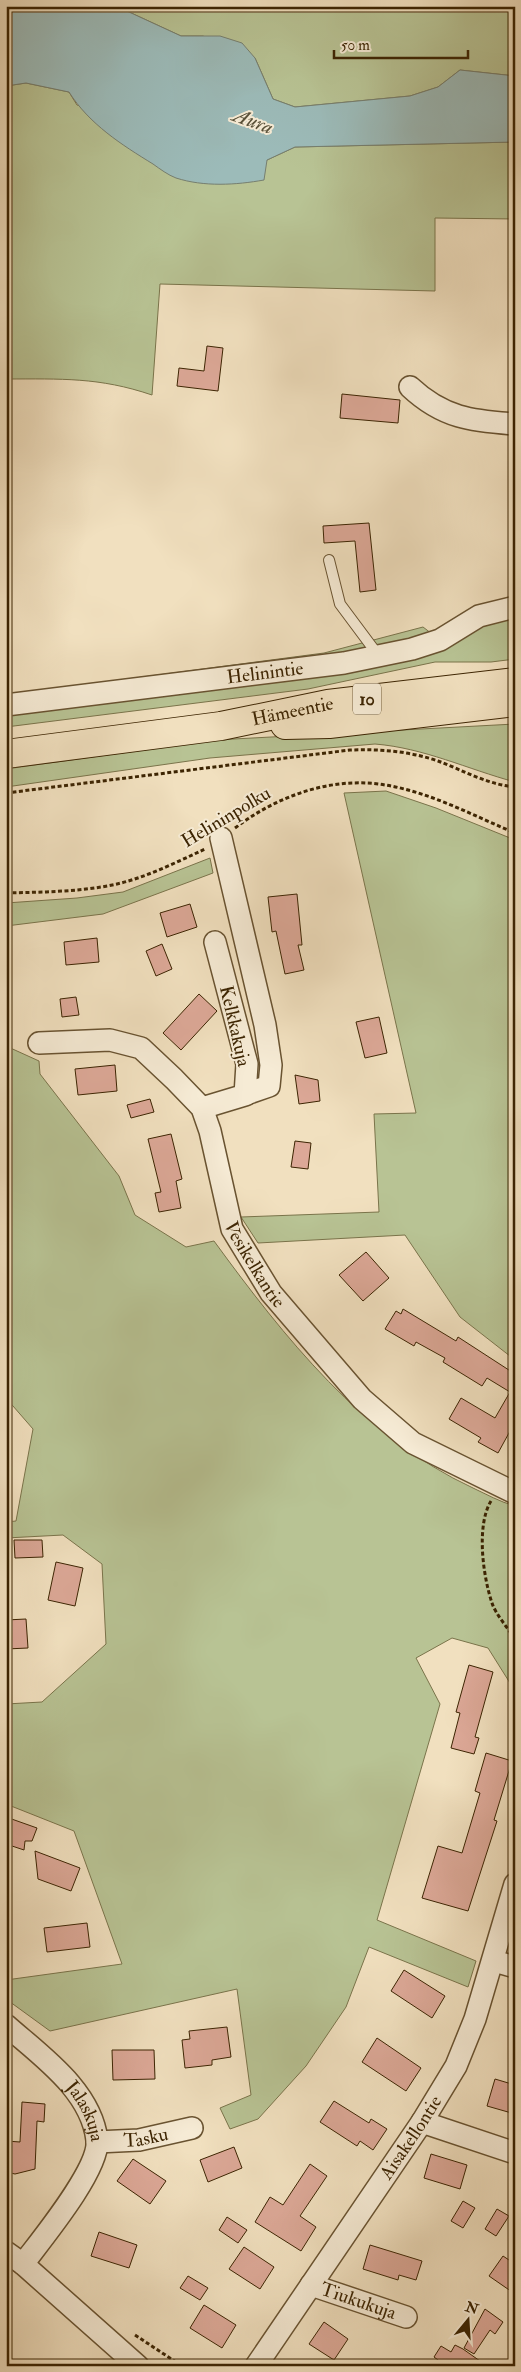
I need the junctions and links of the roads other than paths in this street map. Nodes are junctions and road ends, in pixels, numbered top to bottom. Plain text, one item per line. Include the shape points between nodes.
1 (410, 387) dead end
2 (515, 424) edge
3 (329, 560) dead end
4 (515, 607) edge
5 (378, 655) junction
6 (515, 682) edge
7 (515, 702) edge
8 (6, 705) edge
9 (221, 726) junction
10 (6, 754) edge
11 (221, 838) road end
12 (215, 942) dead end
13 (39, 1043) dead end
14 (246, 1094) junction
15 (202, 1108) junction
16 (507, 1490) edge
17 (515, 1884) edge
18 (494, 1961) junction
19 (515, 1967) edge
20 (6, 2025) edge
21 (422, 2122) junction
22 (192, 2128) dead end
23 (97, 2142) junction
24 (515, 2153) edge
25 (14, 2258) edge
26 (311, 2285) junction
27 (406, 2317) dead end
28 (138, 2366) edge
29 (256, 2366) edge

1 - 2 street via 442,412 472,421
3 - 5 lane via 340,604
4 - 5 street, Helinintie via 479,616 440,640
5 - 8 street, Helinintie via 344,663
6 - 9 highway, Hämeentie / 10 via 328,704
7 - 9 highway, Hämeentie / 10 via 329,724
9 - 10 highway, Hämeentie / 10
11 - 14 street via 265,1025 271,1064 269,1086
12 - 14 street, Kelkkakuja via 247,1064
13 - 15 street, Vesikelkantie via 110,1040 140,1048
14 - 15 street, Kelkkakuja
15 - 16 street, Vesikelkantie via 232,1229 271,1293 362,1399 413,1444
17 - 18 street, Aisakellontie
18 - 19 street
18 - 21 street, Aisakellontie via 456,2066
20 - 23 street, Jalaskuja via 58,2072 79,2096 91,2118
21 - 24 street
21 - 26 street, Aisakellontie
22 - 23 street, Tasku via 139,2140
23 - 25 street, Jalaskuja via 91,2164 79,2187
25 - 28 street
26 - 27 street, Tiukukuja
26 - 29 street, Aisakellontie

